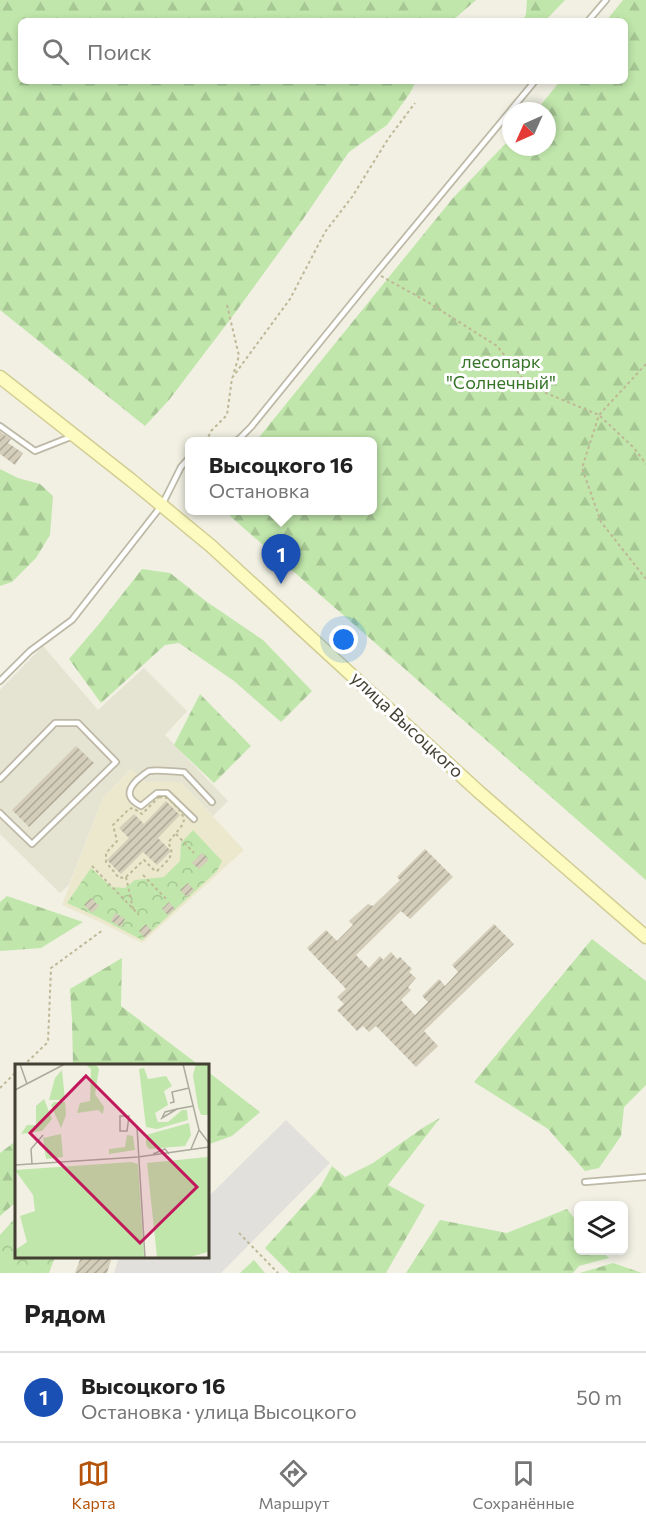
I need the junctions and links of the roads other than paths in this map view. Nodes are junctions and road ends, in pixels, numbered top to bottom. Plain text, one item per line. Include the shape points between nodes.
1 (606, 0) edge
2 (591, 18) edge
3 (533, 84) edge
4 (0, 377) edge
5 (0, 426) edge
6 (76, 435) junction
7 (241, 437) edge
8 (185, 462) edge
9 (162, 505) junction
10 (0, 681) edge
11 (0, 779) edge
12 (212, 801) dead end
13 (0, 813) edge
14 (194, 819) dead end
15 (646, 937) edge
16 (646, 1177) edge
17 (585, 1182) dead end

1 - 2 lane
3 - 7 lane
4 - 6 main road, улица Высоцкого
5 - 6 lane via 35,451
6 - 9 main road, улица Высоцкого
8 - 9 lane
9 - 10 lane via 72,620 30,651
9 - 15 main road, улица Высоцкого via 479,792
11 - 13 lane via 55,723 78,723 116,762 32,844
12 - 14 lane via 184,772 150,771 129,791 132,800 141,806 157,793 167,793
16 - 17 lane

